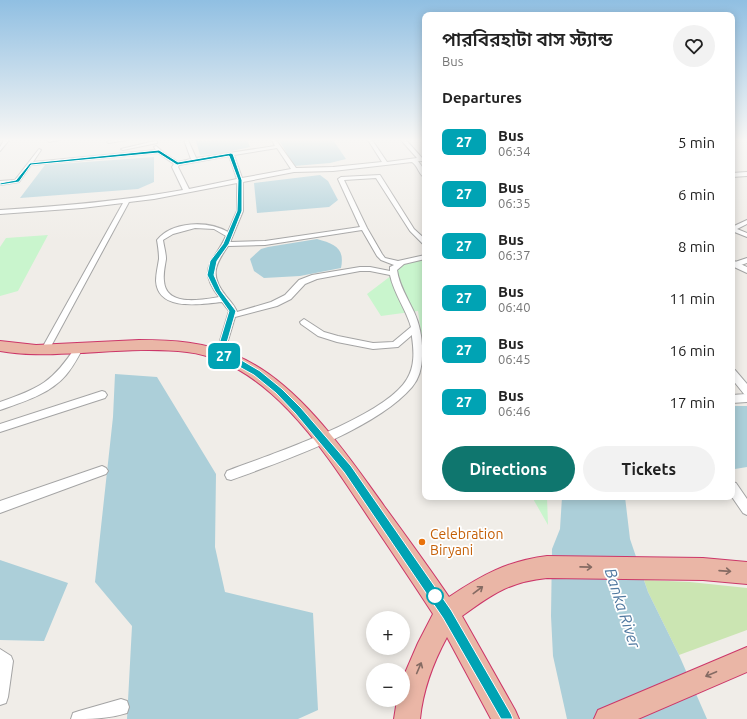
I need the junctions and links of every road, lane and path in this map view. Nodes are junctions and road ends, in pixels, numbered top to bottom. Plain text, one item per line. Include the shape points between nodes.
1 (23, 174) edge
2 (178, 174) edge
3 (238, 174) edge
4 (275, 174) edge
5 (747, 174) edge
6 (735, 175) edge
7 (240, 180) junction
8 (0, 183) edge
9 (187, 191) junction
10 (127, 200) junction
11 (0, 212) edge
12 (747, 222) edge
13 (364, 228) junction
14 (735, 228) edge
15 (735, 230) edge
16 (230, 236) junction
17 (747, 236) edge
18 (422, 240) edge
19 (226, 244) junction
20 (422, 257) edge
21 (747, 260) edge
22 (399, 264) junction
23 (735, 264) edge
24 (735, 266) edge
25 (747, 270) edge
26 (394, 274) junction
27 (224, 300) junction
28 (231, 316) junction
29 (304, 322) dead end
30 (415, 328) junction
31 (0, 346) edge
32 (79, 348) junction
33 (45, 350) junction
34 (220, 354) junction
35 (735, 376) edge
36 (747, 391) edge
37 (102, 395) dead end
38 (747, 398) edge
39 (735, 399) edge
40 (0, 406) edge
41 (0, 428) edge
42 (322, 438) junction
43 (102, 471) dead end
44 (231, 474) dead end
45 (735, 491) edge
46 (0, 507) edge
47 (747, 509) edge
48 (747, 573) edge
49 (447, 614) junction
50 (0, 656) edge
51 (747, 659) edge
52 (0, 697) edge
53 (122, 707) dead end
54 (79, 719) edge
55 (407, 719) edge
56 (506, 719) edge
57 (607, 719) edge

1 - 8 street via 17,181
2 - 9 street
3 - 7 street
4 - 7 street
5 - 6 street
7 - 9 street
7 - 16 street via 240,211
9 - 10 street
10 - 11 street
10 - 33 street
12 - 14 street
13 - 18 street via 341,179 378,176 412,230
13 - 19 street via 265,243
13 - 22 street via 383,259
15 - 17 street
16 - 19 street
16 - 27 street via 216,228 199,226 169,232 160,240 160,285 170,300
19 - 27 street via 214,261 211,275
20 - 22 street
21 - 23 street
22 - 26 street via 393,269
24 - 25 street
26 - 28 street via 370,268 315,277 302,282 288,297 274,304
26 - 30 street via 394,283
27 - 28 street via 233,311
28 - 34 street
29 - 30 street via 321,334 373,346 395,345
30 - 42 street via 417,369 408,384 389,402 364,418
31 - 33 highway
32 - 33 highway
32 - 34 highway via 157,346
32 - 40 street via 63,372 51,384
34 - 42 highway via 240,362 279,391
35 - 36 street
37 - 41 street
38 - 39 street
42 - 44 street
42 - 49 highway via 348,469
43 - 46 street
45 - 47 street
49 -> 48 highway via 487,584 528,568 703,569
55 -> 49 highway via 416,674
49 - 56 highway
50 - 52 street via 6,661
51 -> 57 highway
53 - 54 street

